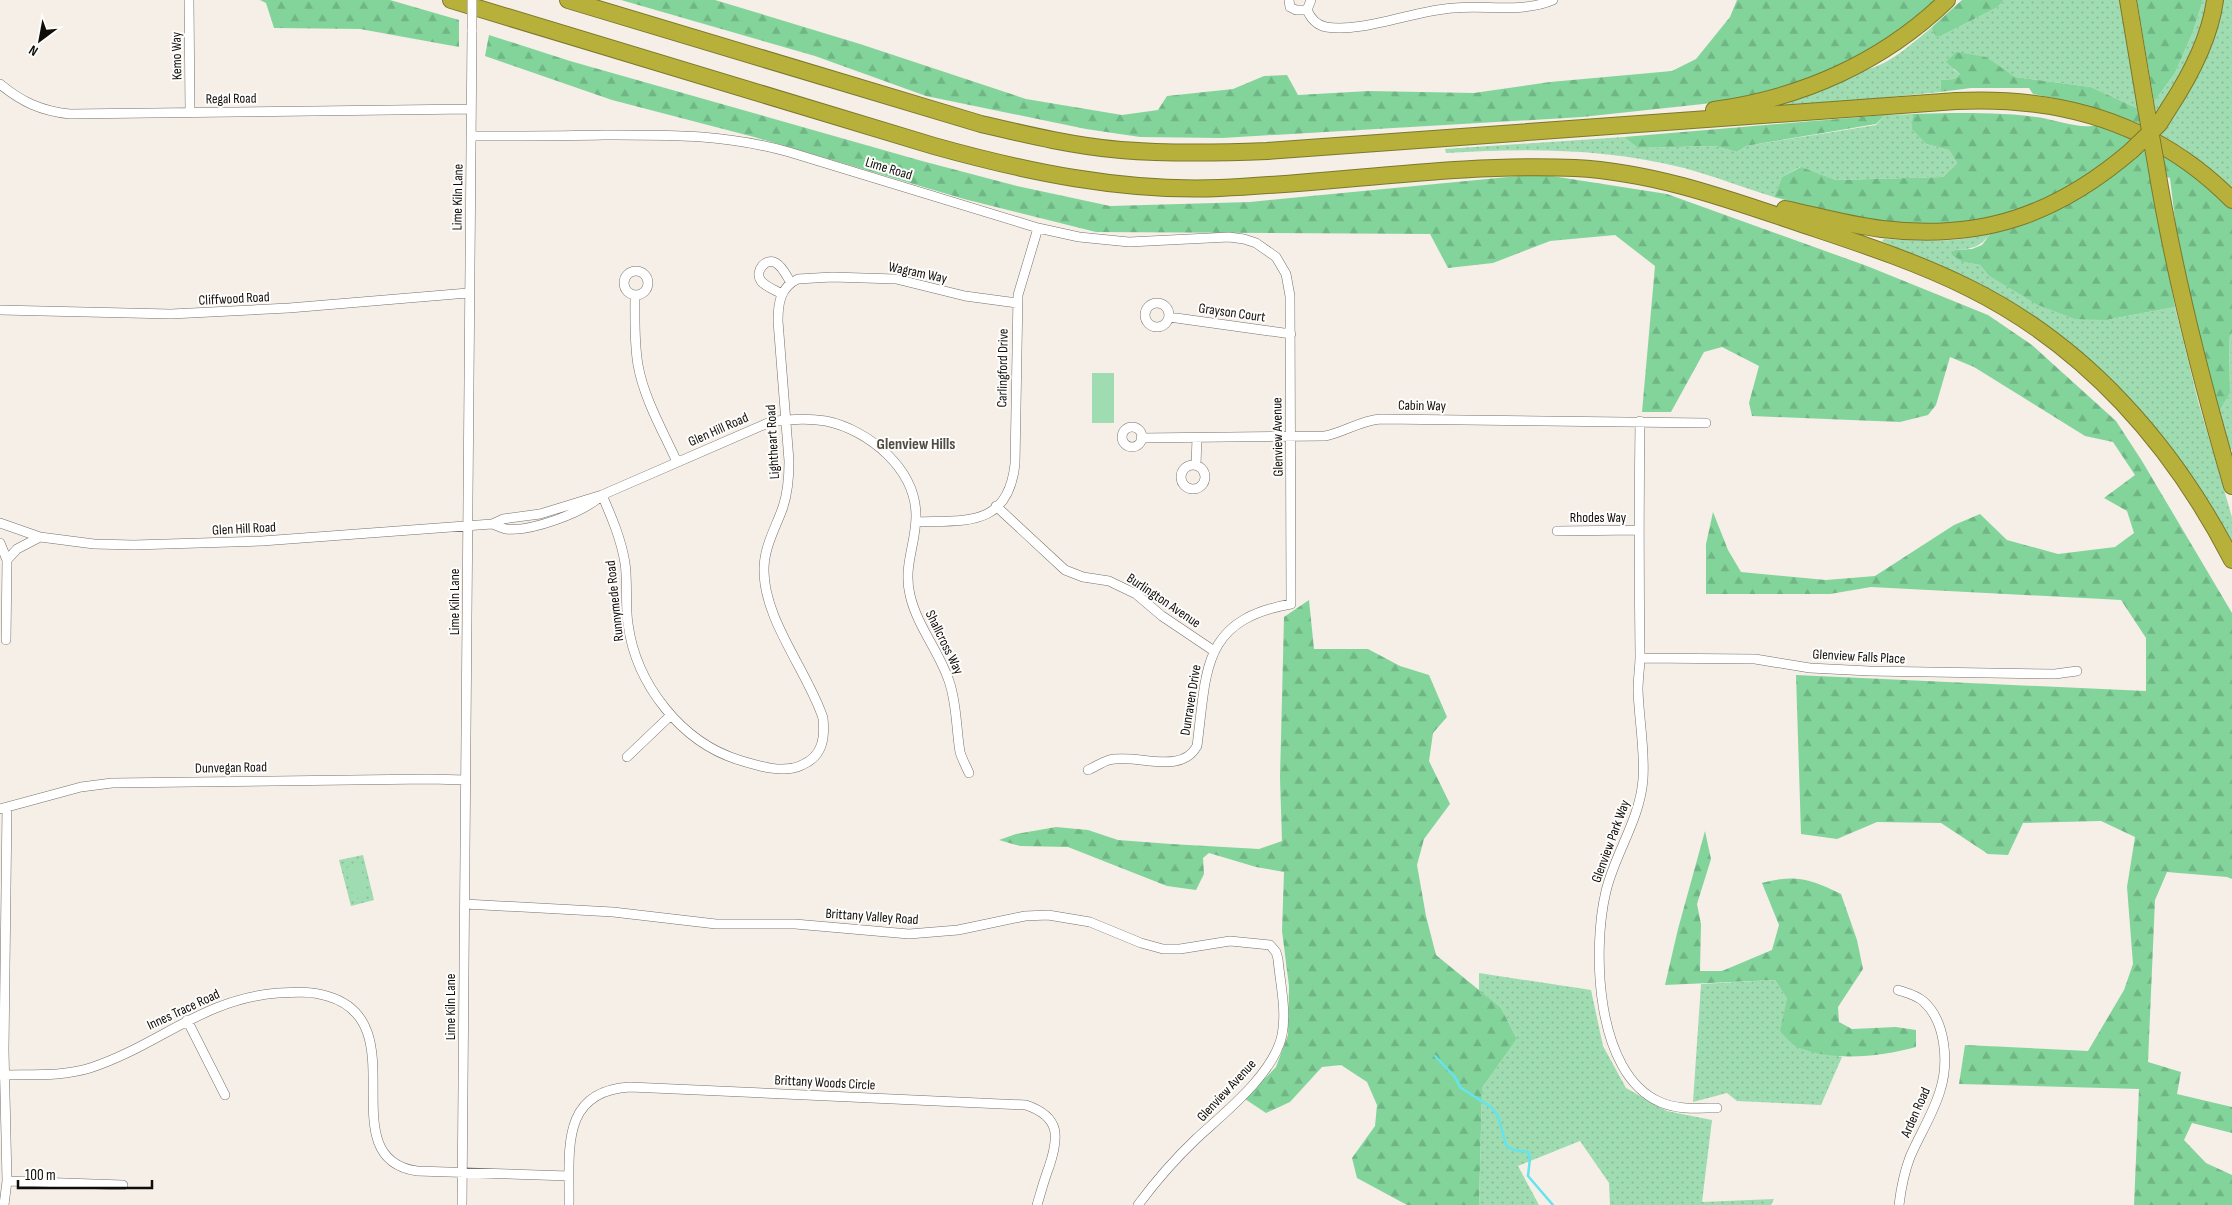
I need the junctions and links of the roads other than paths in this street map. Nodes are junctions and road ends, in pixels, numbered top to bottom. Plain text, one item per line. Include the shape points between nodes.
1 (189, 0) edge
2 (451, 0) edge
3 (472, 0) edge
4 (568, 0) edge
5 (1289, 0) edge
6 (1311, 0) edge
7 (1553, 0) edge
8 (1947, 0) edge
9 (2128, 0) edge
10 (2215, 0) edge
11 (1307, 10) junction
12 (0, 84) edge
13 (471, 109) junction
14 (190, 112) junction
15 (1615, 126) junction
16 (471, 136) junction
17 (1660, 179) junction
18 (2232, 200) edge
19 (1038, 228) junction
20 (1284, 270) joint
21 (786, 288) joint
22 (468, 293) junction
23 (635, 295) dead end
24 (1017, 303) junction
25 (0, 310) edge
26 (1169, 317) dead end
27 (1291, 334) junction
28 (785, 420) junction
29 (1640, 421) junction
30 (1706, 423) dead end
31 (1291, 437) junction
32 (1141, 438) dead end
33 (1197, 438) junction
34 (677, 462) junction
35 (1196, 465) dead end
36 (2232, 486) edge
37 (602, 495) junction
38 (996, 506) junction
39 (564, 512) junction
40 (523, 517) junction
41 (916, 522) junction
42 (0, 523) edge
43 (492, 524) junction
44 (468, 525) junction
45 (525, 527) junction
46 (1638, 530) junction
47 (1557, 531) dead end
48 (40, 537) junction
49 (0, 543) edge
50 (7, 560) junction
51 (2232, 560) edge
52 (1291, 604) joint
53 (6, 640) dead end
54 (1214, 650) junction
55 (1640, 658) junction
56 (2077, 671) dead end
57 (671, 715) junction
58 (627, 757) dead end
59 (814, 759) joint
60 (1088, 770) dead end
61 (969, 773) dead end
62 (466, 780) junction
63 (4, 808) edge
64 (465, 904) junction
65 (1270, 945) joint
66 (1898, 990) dead end
67 (187, 1020) junction
68 (2, 1075) edge
69 (225, 1095) dead end
70 (1716, 1108) dead end
71 (462, 1172) junction
72 (569, 1176) junction
73 (7, 1181) junction
74 (123, 1184) dead end
75 (4, 1205) edge
76 (462, 1205) edge
77 (569, 1205) edge
78 (1037, 1205) edge
79 (1138, 1205) edge
80 (1899, 1205) edge

1 - 14 street, Kemo Way
2 - 17 highway via 934,146 1068,177 1157,187 1220,188 1525,167 1579,168
3 - 13 street, Lime Kiln Lane, bridge
4 - 15 highway via 982,124 1120,150 1230,152
5 - 11 street via 1290,7
6 - 11 street
7 - 11 street via 1535,5 1433,10 1379,22 1334,27 1314,22
8 - 15 highway via 1880,53 1817,85 1752,104
9 - 36 highway, bridge via 2186,317
10 - 17 highway, bridge via 2199,53 2159,124 2083,188 2034,212 2001,223 1962,230 1906,231 1784,209 1675,177
12 - 14 street, Regal Road via 27,103 55,112
13 - 14 street, Regal Road
13 - 16 street, Lime Kiln Lane
15 - 18 highway via 1956,101 2037,103 2094,115 2125,126 2181,158
16 - 19 street, Lime Road via 723,137 788,152
16 - 22 street, Lime Kiln Lane
17 - 51 highway via 1902,259 1970,288 2006,309 2081,363 2132,412 2200,501
19 - 20 street, Lime Road via 1120,241 1244,239 1267,250
19 - 24 street, Carlingford Drive
20 - 27 street, Glenview Avenue via 1290,296
21 - 24 street, Wagram Way via 811,278 875,277
21 - 28 street, Lightheart Road via 778,306
22 - 25 street, Cliffwood Road via 210,313
22 - 44 street, Lime Kiln Lane
23 - 34 street via 638,365 644,388
24 - 38 street, Carlingford Drive via 1015,464 1009,489
26 - 27 street, Grayson Court
27 - 31 street, Glenview Avenue
28 - 34 street, Glen Hill Road via 760,425
28 - 41 street, Glen Hill Road via 827,422 875,444 904,475 913,498
28 - 59 street, Lightheart Road via 789,481 764,560 764,577 774,612 823,718 824,734
29 - 30 street, Cabin Way
29 - 31 street, Cabin Way via 1381,419 1361,422 1336,434
29 - 46 street, Glenview Park Way
31 - 33 street, Cabin Way
31 - 52 street, Glenview Avenue
32 - 33 street, Cabin Way
33 - 35 street
34 - 37 street, Glen Hill Road
37 - 39 street, Glen Hill Road via 591,505
37 - 57 street, Runnymede Road via 625,564 627,622 636,657 646,679
38 - 41 street via 969,520
38 - 54 street, Burlington Avenue via 1065,570 1109,581 1136,594 1162,616
39 - 40 street, Glen Hill Road
39 - 45 street, Glen Hill Road via 537,526
40 - 43 street, Glen Hill Road
40 - 45 street
41 - 61 street, Shallcross Way via 908,559 910,595 950,683 961,754
42 - 48 street, Glen Hill Road
43 - 44 street, Glen Hill Road
43 - 45 street, Glen Hill Road via 506,529
44 - 48 street, Glen Hill Road via 198,544 94,544
44 - 62 street, Lime Kiln Lane
46 - 47 street, Rhodes Way
46 - 55 street, Glenview Park Way
48 - 50 street via 17,549
49 - 50 street
50 - 53 street
52 - 54 street, Dunraven Drive via 1241,620 1225,634
54 - 60 street, Dunraven Drive via 1204,687 1196,746 1189,756 1180,761 1110,760
55 - 56 street, Glenview Falls Place via 1756,658 1810,668 1869,671 2054,674
55 - 70 street, Glenview Park Way via 1638,689 1643,779 1635,817 1606,890 1600,920 1602,1007 1614,1048 1633,1081 1645,1092 1659,1102 1683,1108
57 - 58 street
57 - 59 street, Runnymede Road via 704,743 751,764 789,769
62 - 63 street, Dunvegan Road via 112,783 63,791
62 - 64 street, Lime Kiln Lane
63 - 68 street
64 - 65 street, Brittany Valley Road via 613,912 716,924 795,924 909,934 958,930 1025,916 1048,915 1090,922 1163,949 1230,942
64 - 71 street, Lime Kiln Lane
65 - 79 street, Glenview Avenue via 1278,959 1284,1020 1278,1049 1245,1094 1196,1139
66 - 80 street, Arden Road via 1914,995 1934,1014 1941,1032 1944,1059 1941,1090 1904,1173
67 - 68 street, Innes Trace Road via 89,1068 64,1073
67 - 69 street
67 - 71 street, Innes Trace Road via 240,999 266,994 312,992 343,1003 363,1022 372,1045 374,1132 380,1149 393,1162 410,1170
68 - 73 street
71 - 72 street
71 - 76 street, Lime Kiln Lane
72 - 77 street, Brittany Woods Circle
72 - 78 street, Brittany Woods Circle via 575,1118 590,1099 613,1088 1026,1105 1047,1116 1053,1123 1056,1138
73 - 74 street
73 - 75 street

